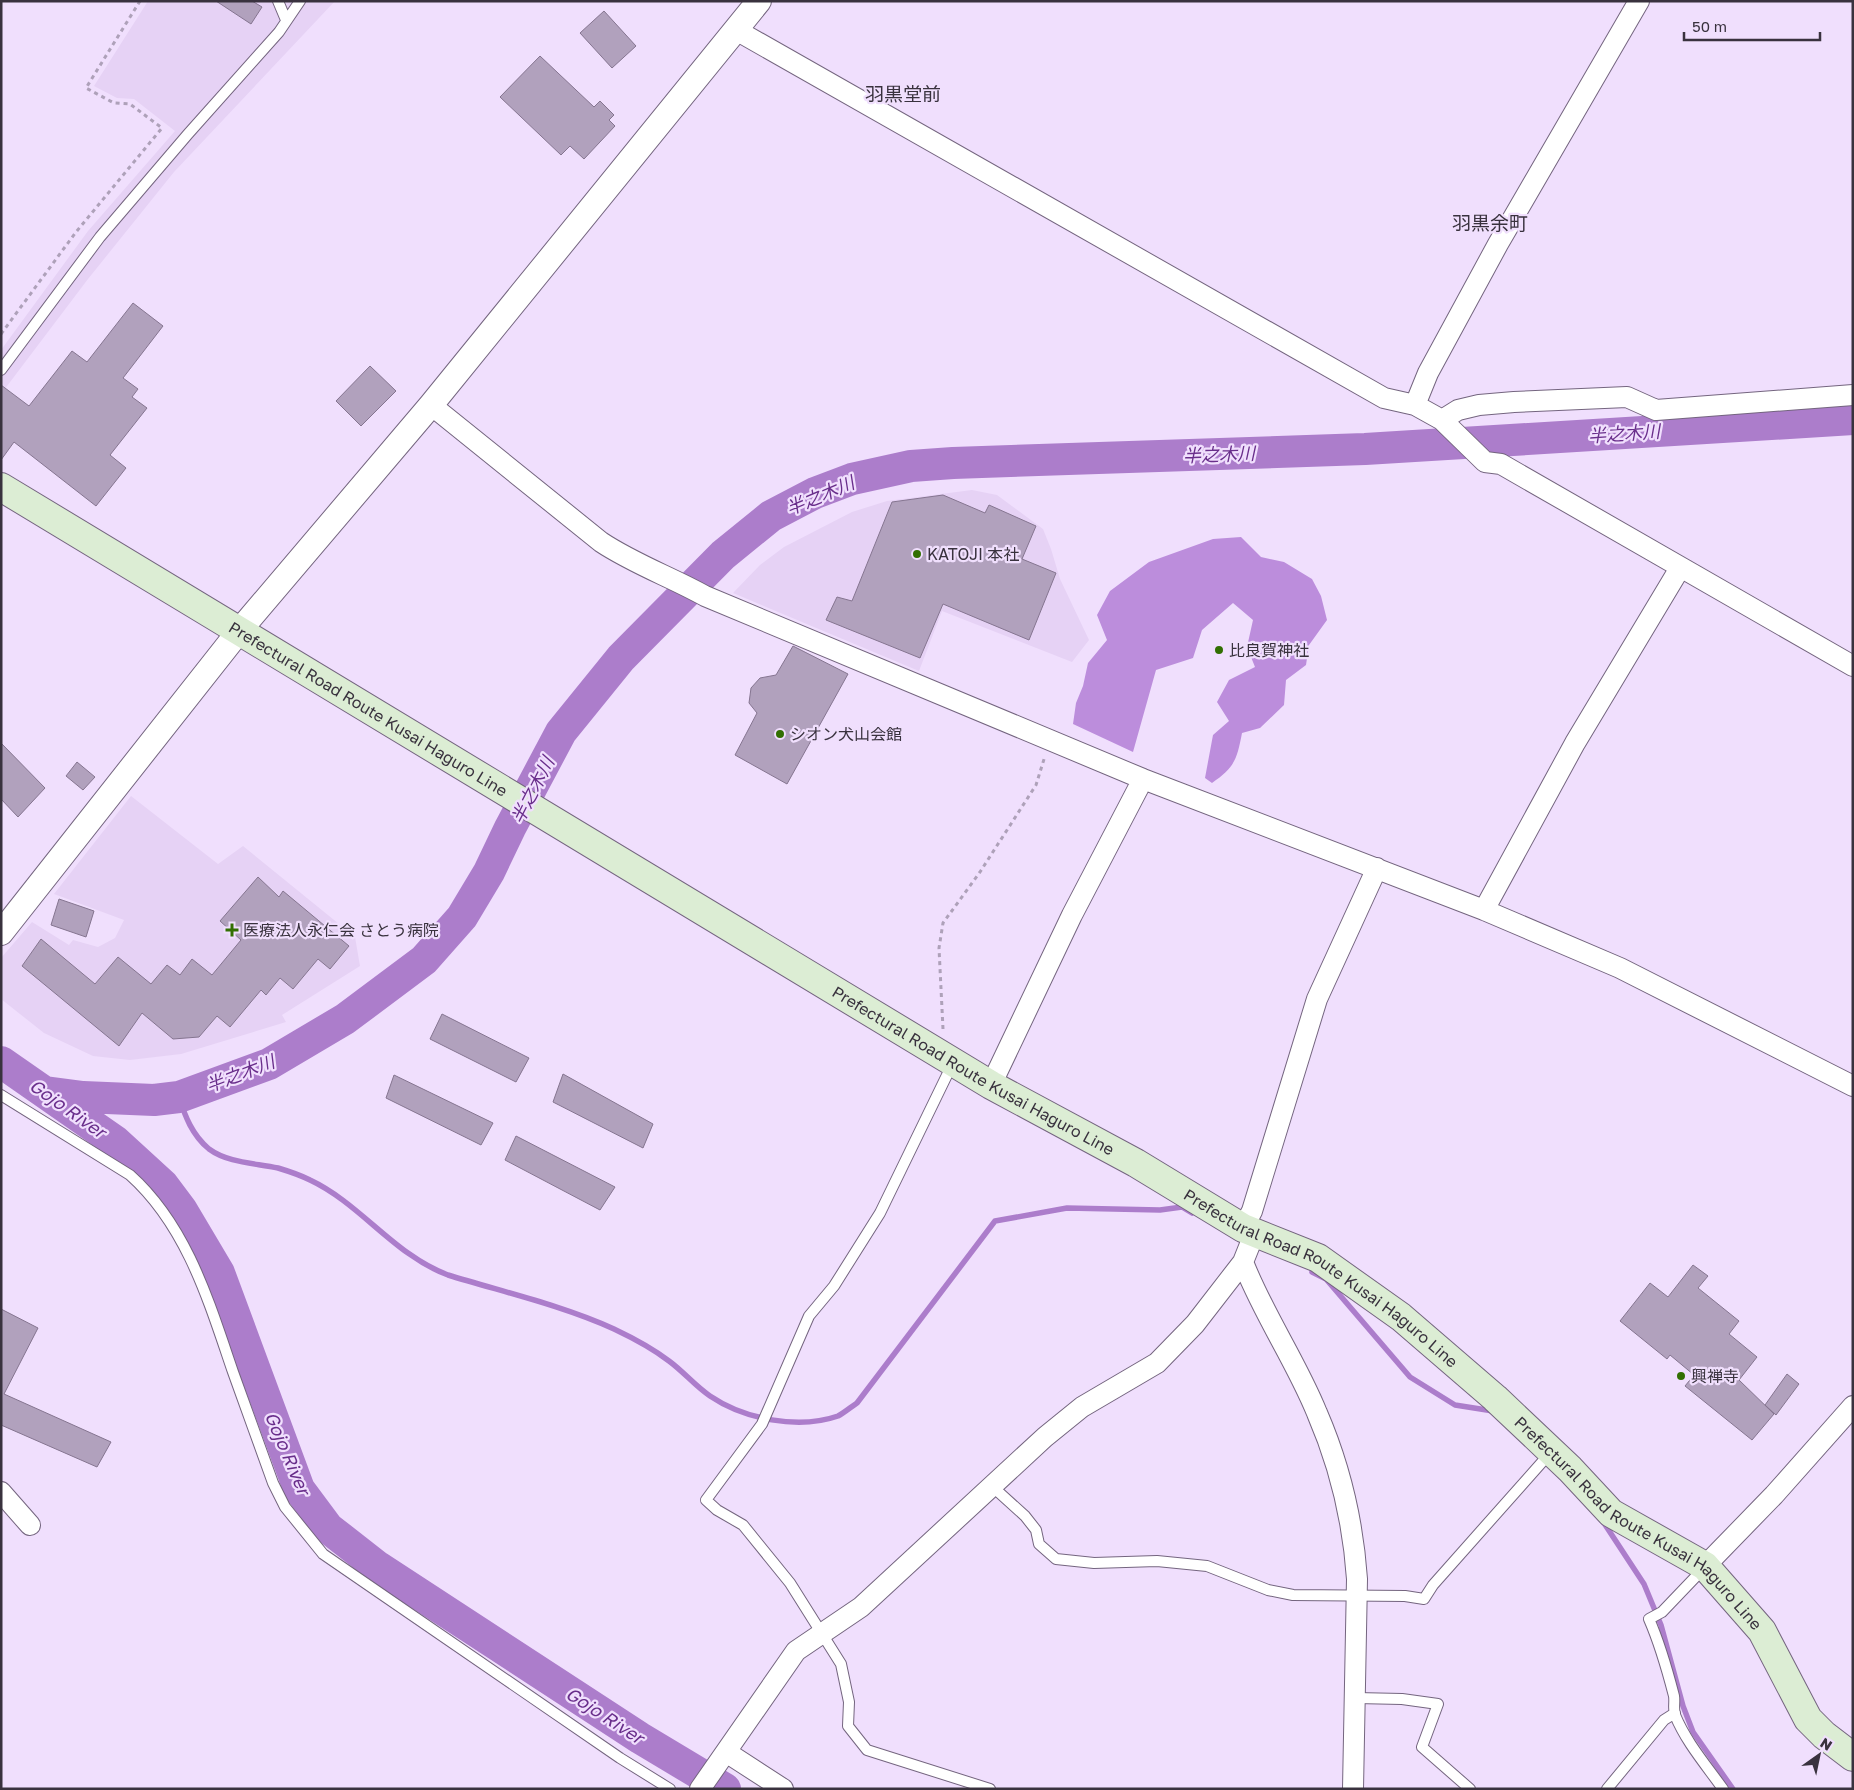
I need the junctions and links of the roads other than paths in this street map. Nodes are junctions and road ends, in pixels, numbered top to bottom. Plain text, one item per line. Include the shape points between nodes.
1 (278, 1) edge
2 (300, 1) edge
3 (759, 1) edge
4 (1639, 1) edge
5 (286, 20) junction
6 (736, 30) junction
7 (1, 370) edge
8 (1853, 395) edge
9 (431, 405) junction
10 (1415, 405) junction
11 (1442, 420) junction
12 (1, 486) edge
13 (1680, 568) junction
14 (240, 630) junction
15 (1853, 666) edge
16 (1143, 779) junction
17 (1377, 868) junction
18 (1484, 910) junction
19 (1, 933) edge
20 (946, 1051) junction
21 (991, 1085) junction
22 (1853, 1086) edge
23 (1, 1095) edge
24 (1249, 1230) junction
25 (1243, 1262) junction
26 (1853, 1406) edge
27 (1552, 1451) junction
28 (993, 1486) junction
29 (1, 1492) edge
30 (30, 1525) dead end
31 (1705, 1566) junction
32 (1357, 1595) junction
33 (823, 1635) junction
34 (1356, 1698) junction
35 (1674, 1713) junction
36 (1853, 1757) edge
37 (722, 1758) junction
38 (670, 1789) edge
39 (700, 1789) edge
40 (783, 1789) edge
41 (990, 1789) edge
42 (1353, 1789) edge
43 (1470, 1789) edge
44 (1607, 1789) edge
45 (1723, 1789) edge

1 - 5 lane
2 - 5 lane
3 - 6 street
4 - 10 street via 1494,252 1428,373
5 - 7 lane via 100,238
6 - 9 street
6 - 10 street via 1384,398
8 - 11 street via 1656,410 1628,397 1514,402 1458,410
9 - 14 street
9 - 16 street via 600,542 627,559 673,578 705,596
10 - 11 street
11 - 13 street via 1485,462 1501,464
12 - 14 main road, Prefectural Road Route Kusai Haguro Line
13 - 15 street
13 - 18 street via 1575,743
14 - 19 street
14 - 20 main road, Prefectural Road Route Kusai Haguro Line via 538,811
16 - 17 street
16 - 21 street via 1072,915
17 - 18 street
17 - 24 street via 1316,999
18 - 22 street via 1620,968
20 - 21 main road, Prefectural Road Route Kusai Haguro Line
20 - 33 lane via 948,1073 880,1213 834,1286 809,1316 762,1424 706,1500 743,1526 790,1582
21 - 24 main road, Prefectural Road Route Kusai Haguro Line via 1136,1163
23 - 38 lane via 130,1175 164,1211 191,1259 213,1313 273,1483 285,1507 322,1554
24 - 25 street
24 - 27 main road, Prefectural Road Route Kusai Haguro Line via 1318,1258 1401,1317
25 - 28 street via 1196,1324 1157,1363 1082,1407
25 - 32 street via 1317,1411 1341,1477 1355,1550
26 - 31 street
27 - 31 main road, Prefectural Road Route Kusai Haguro Line via 1611,1513
27 - 32 lane via 1424,1599
28 - 32 lane via 1025,1516 1036,1530 1039,1544 1056,1559 1094,1563 1157,1561 1207,1566 1268,1590 1293,1596
28 - 33 street via 862,1607
29 - 30 street
31 - 35 lane via 1662,1612 1649,1619 1672,1690
31 - 36 main road, Prefectural Road Route Kusai Haguro Line via 1762,1631 1808,1719
32 - 34 street
33 - 37 street via 796,1651
33 - 41 lane via 841,1664 849,1702 848,1726 867,1750
34 - 42 street
34 - 43 lane via 1438,1704 1422,1747
35 - 44 lane via 1664,1720
35 - 45 lane via 1686,1737
37 - 39 street
37 - 40 street

